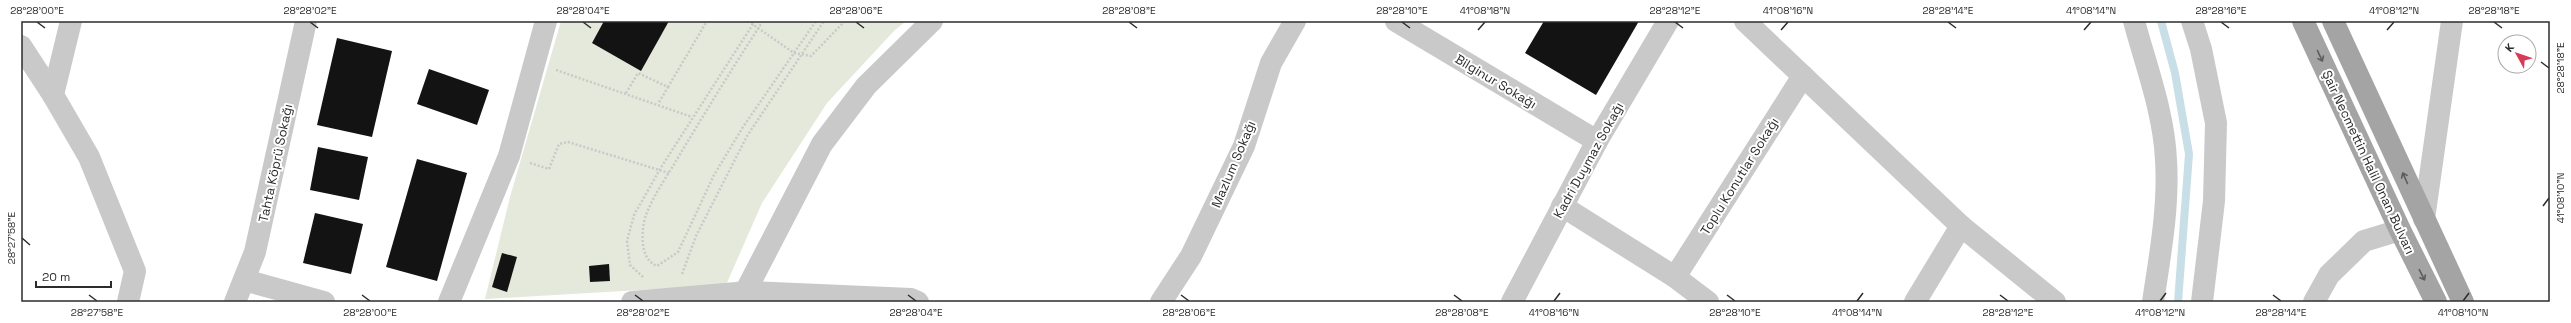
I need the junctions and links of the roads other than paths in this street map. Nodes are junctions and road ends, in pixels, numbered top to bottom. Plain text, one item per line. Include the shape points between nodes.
1 (71, 21) edge
2 (306, 21) edge
3 (546, 21) edge
4 (932, 21) edge
5 (1295, 21) edge
6 (1396, 21) edge
7 (1668, 21) edge
8 (1745, 21) edge
9 (2134, 21) edge
10 (2192, 21) edge
11 (2303, 21) edge
12 (2334, 21) edge
13 (2452, 21) edge
14 (21, 46) edge
15 (1803, 76) junction
16 (54, 95) junction
17 (1597, 141) junction
18 (1562, 206) junction
19 (2424, 219) junction
20 (1961, 226) junction
21 (2400, 230) junction
22 (1675, 277) junction
23 (244, 280) junction
24 (744, 297) edge
25 (128, 302) edge
26 (235, 302) edge
27 (324, 302) edge
28 (449, 302) edge
29 (632, 302) edge
30 (918, 302) edge
31 (1161, 302) edge
32 (1512, 302) edge
33 (1708, 302) edge
34 (1915, 302) edge
35 (2055, 302) edge
36 (2153, 302) edge
37 (2202, 302) edge
38 (2314, 302) edge
39 (2436, 302) edge
40 (2463, 302) edge

1 - 16 street
2 - 23 street, Tahta Köprü Sokağı via 255,252
3 - 28 street via 509,156
4 - 24 street via 866,86 822,144
5 - 31 street, Mazlum Sokağı via 1271,63 1244,146 1191,256
6 - 17 street, Bilginur Sokağı
7 - 17 street, Kadri Duymaz Sokağı
8 - 15 street
9 - 36 street via 2159,113 2166,159 2164,226
10 - 37 street via 2201,49 2216,123 2214,201
11 -> 21 main road, Şair Necmettin Halil Onan Bulvarı
19 -> 12 main road, Şair Necmettin Halil Onan Bulvarı
13 - 19 street
14 - 16 street
15 - 20 street
15 - 22 street, Toplu Konutlar Sokağı
16 - 25 street via 89,157 134,271
17 - 18 street, Kadri Duymaz Sokağı
18 - 22 street
18 - 32 street, Kadri Duymaz Sokağı
19 - 40 main road, Şair Necmettin Halil Onan Bulvarı
20 - 34 street
20 - 35 street
21 - 38 street via 2364,241 2330,275
21 -> 39 main road, Şair Necmettin Halil Onan Bulvarı
22 - 33 street
23 - 26 street, Tahta Köprü Sokağı
23 - 27 street
24 - 29 street
24 - 30 street via 911,299

